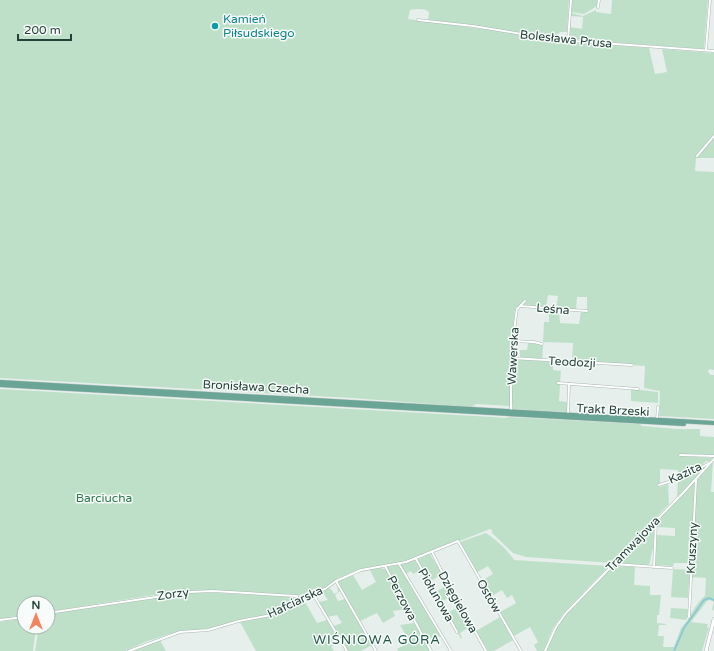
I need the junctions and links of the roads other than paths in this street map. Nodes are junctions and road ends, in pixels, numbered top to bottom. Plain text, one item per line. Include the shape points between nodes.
1 (571, 0) edge
2 (599, 0) edge
3 (710, 0) edge
4 (598, 7) dead end
5 (418, 20) dead end
6 (568, 40) junction
7 (706, 50) junction
8 (714, 51) edge
9 (714, 136) edge
10 (697, 156) dead end
11 (525, 301) dead end
12 (519, 306) junction
13 (587, 311) dead end
14 (513, 341) junction
15 (542, 344) dead end
16 (511, 358) junction
17 (632, 365) dead end
18 (558, 383) dead end
19 (0, 384) edge
20 (569, 384) junction
21 (638, 389) dead end
22 (658, 407) dead end
23 (511, 413) junction
24 (568, 416) junction
25 (657, 420) junction
26 (714, 424) edge
27 (680, 455) dead end
28 (714, 458) edge
29 (711, 461) junction
30 (696, 480) junction
31 (659, 485) dead end
32 (656, 520) junction
33 (458, 541) joint
34 (432, 552) junction
35 (416, 559) junction
36 (399, 564) junction
37 (613, 564) junction
38 (385, 566) junction
39 (654, 567) junction
40 (672, 568) dead end
41 (336, 582) junction
42 (313, 594) junction
43 (298, 599) junction
44 (56, 612) edge
45 (689, 617) dead end
46 (16, 618) edge
47 (714, 619) edge
48 (0, 620) edge
49 (457, 632) dead end
50 (129, 651) edge
51 (132, 651) edge
52 (346, 651) edge
53 (376, 651) edge
54 (431, 651) edge
55 (451, 651) edge
56 (486, 651) edge
57 (521, 651) edge
58 (545, 651) edge
59 (706, 651) edge

1 - 6 street
2 - 4 street
3 - 7 street
5 - 6 street, Bolesława Prusa
6 - 7 street, Bolesława Prusa
7 - 8 street, Bolesława Prusa
9 - 10 street
11 - 12 street
12 - 13 street, Leśna
12 - 14 street, Wawerska via 516,311
14 - 15 street
14 - 16 street, Wawerska
16 - 17 street, Teodozji
16 - 23 street, Wawerska
18 - 20 street
19 - 23 main road, Bronisława Czecha
20 - 21 street
20 - 24 street
22 - 25 street
23 - 24 main road, Trakt Brzeski
24 - 25 main road, Trakt Brzeski
24 - 26 main road, Trakt Brzeski
25 - 26 main road, Trakt Brzeski
27 - 28 street
28 - 29 street, Tramwajowa
29 - 30 street, Tramwajowa
29 - 31 street, Kazita via 683,477
30 - 32 street, Tramwajowa
30 - 45 street, Kruszyny
32 - 37 street, Tramwajowa
32 - 39 street
33 - 34 street, Hafciarska
33 - 57 street, Ostów
34 - 35 street, Hafciarska
34 - 56 street, Dzięgielowa
35 - 36 street, Hafciarska
35 - 49 street, Piołunowa
36 - 38 street, Hafciarska
36 - 55 street
37 - 39 street
37 - 58 street, Tramwajowa via 566,613
38 - 41 street, Hafciarska via 361,570
38 - 54 street, Perzowa
39 - 40 street
41 - 42 street, Hafciarska
41 - 53 street
42 - 43 street, Hafciarska
42 - 52 street
43 - 44 street, Zorzy via 297,596 200,591
43 - 51 street, Hafciarska via 271,615 208,630 180,632
46 - 48 street
47 - 59 street
50 - 51 street, Hafciarska

